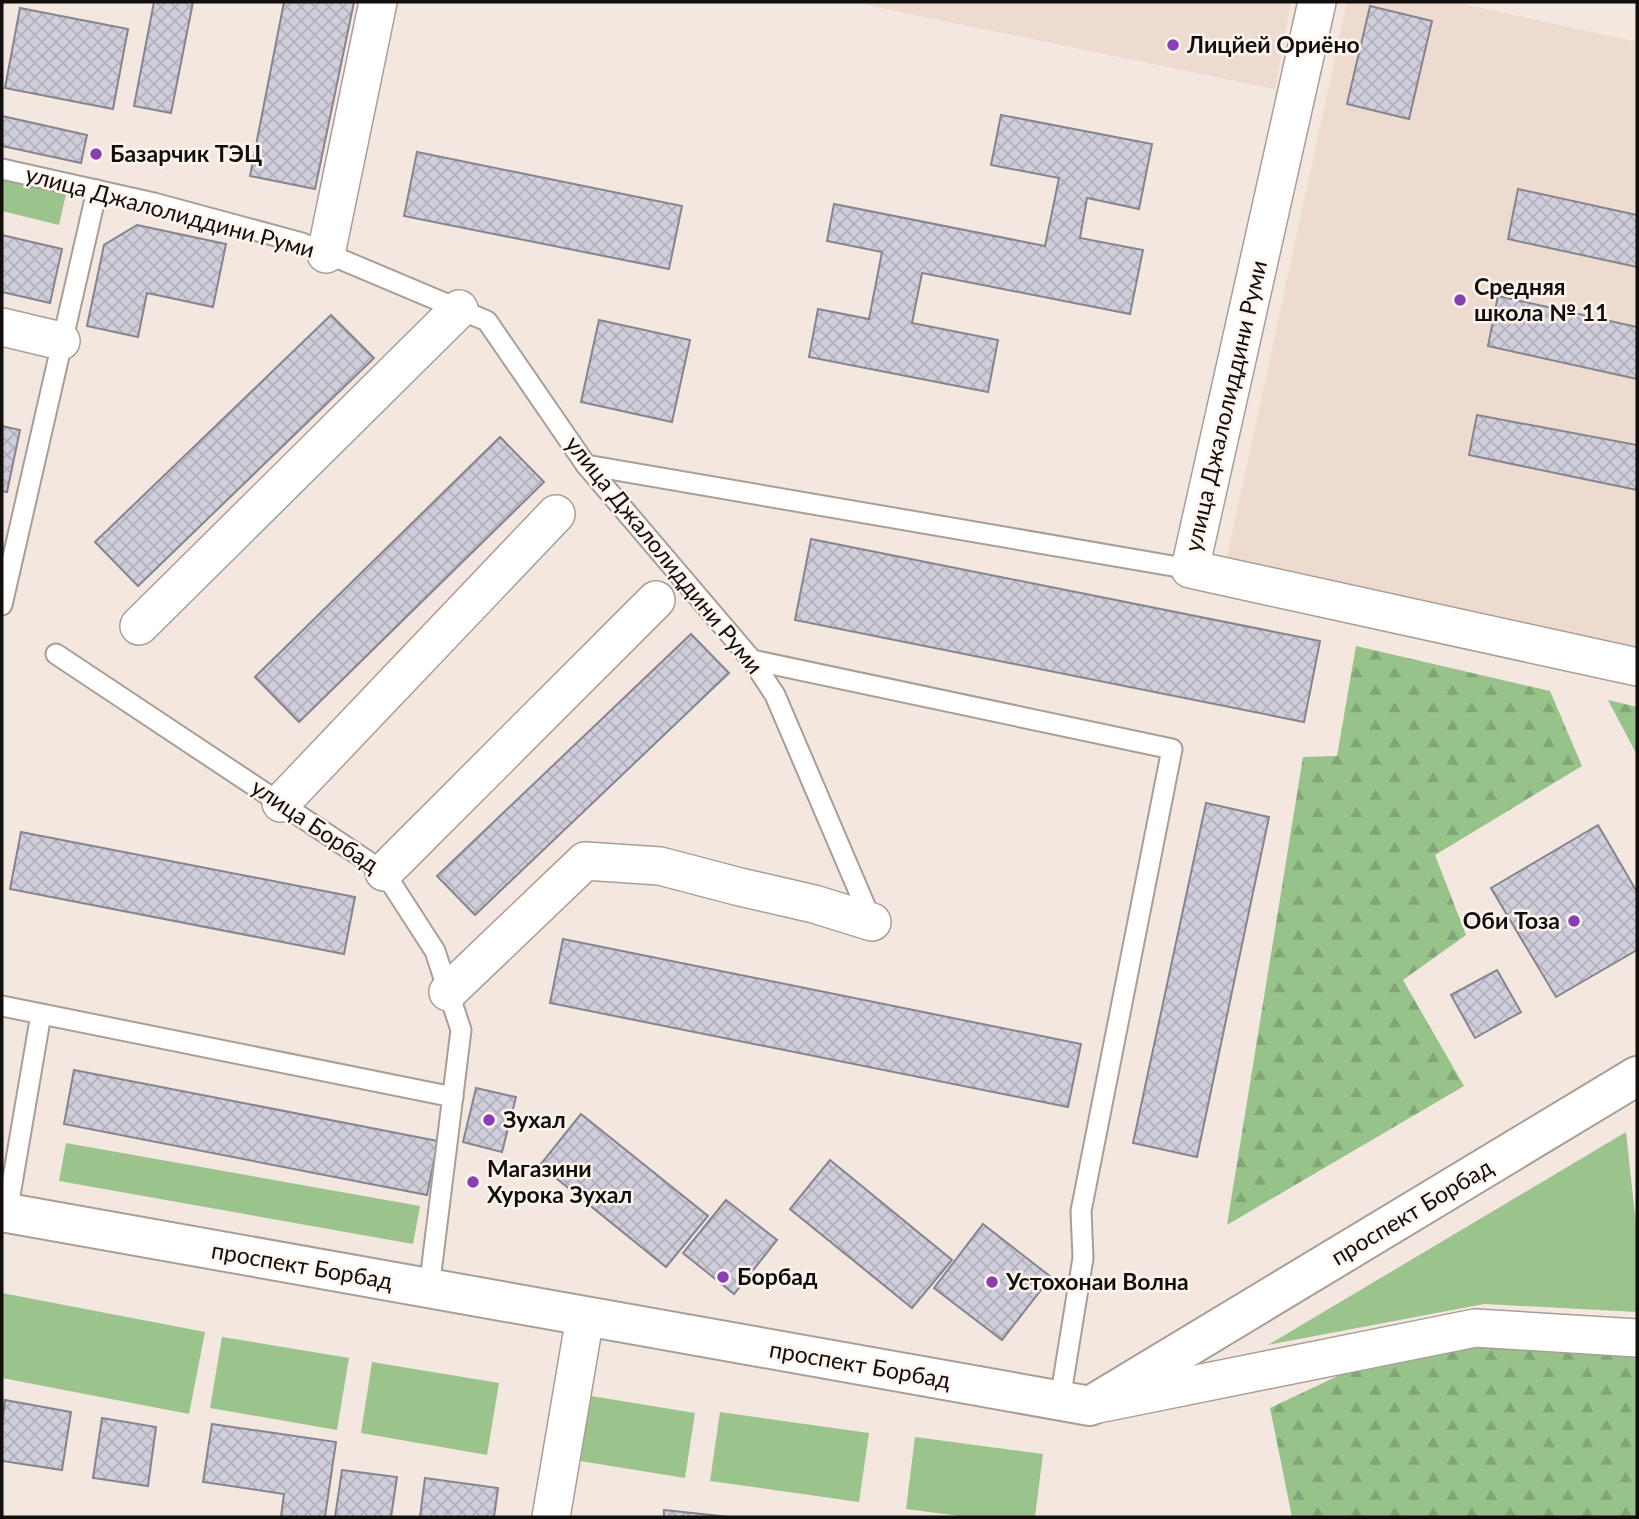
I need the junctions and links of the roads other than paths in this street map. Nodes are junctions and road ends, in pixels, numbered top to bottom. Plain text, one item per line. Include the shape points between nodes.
1 (378, 2) edge
2 (1317, 2) edge
3 (2, 169) edge
4 (97, 190) junction
5 (326, 254) junction
6 (459, 309) junction
7 (2, 327) edge
8 (61, 341) junction
9 (586, 466) junction
10 (556, 514) dead end
11 (1190, 569) junction
12 (656, 600) dead end
13 (2, 605) edge
14 (139, 626) dead end
15 (56, 654) dead end
16 (752, 660) junction
17 (1637, 667) edge
18 (281, 803) junction
19 (384, 872) junction
20 (872, 922) joint
21 (448, 992) junction
22 (2, 1006) edge
23 (41, 1014) junction
24 (1637, 1076) edge
25 (453, 1097) junction
26 (5, 1213) edge
27 (429, 1289) junction
28 (585, 1317) junction
29 (1637, 1338) edge
30 (1075, 1403) junction
31 (551, 1517) edge

1 - 5 street
2 - 11 street, улица Джалолиддини Руми
3 - 4 lane, улица Джалолиддини Руми
4 - 5 lane, улица Джалолиддини Руми via 302,243
4 - 8 lane
5 - 6 lane, улица Джалолиддини Руми
6 - 9 lane, улица Джалолиддини Руми via 487,321
6 - 14 street
7 - 8 street
8 - 13 lane
9 - 11 lane
9 - 16 lane, улица Джалолиддини Руми
10 - 18 street
11 - 17 street, улица Джалолиддини Руми
12 - 19 street
15 - 18 lane, улица Борбад
16 - 20 lane, улица Джалолиддини Руми via 775,695
16 - 30 lane via 1172,749 1081,1210
18 - 19 lane, улица Борбад
19 - 21 lane, улица Борбад via 435,951
20 - 21 street via 660,866 585,861
21 - 25 lane, улица Борбад via 461,1030
22 - 23 lane
23 - 25 lane
23 - 26 lane
24 - 30 street, проспект Борбад
25 - 27 lane, улица Борбад
26 - 27 street, проспект Борбад
27 - 28 street, проспект Борбад
28 - 30 street, проспект Борбад
28 - 31 street
29 - 30 street via 1475,1328

